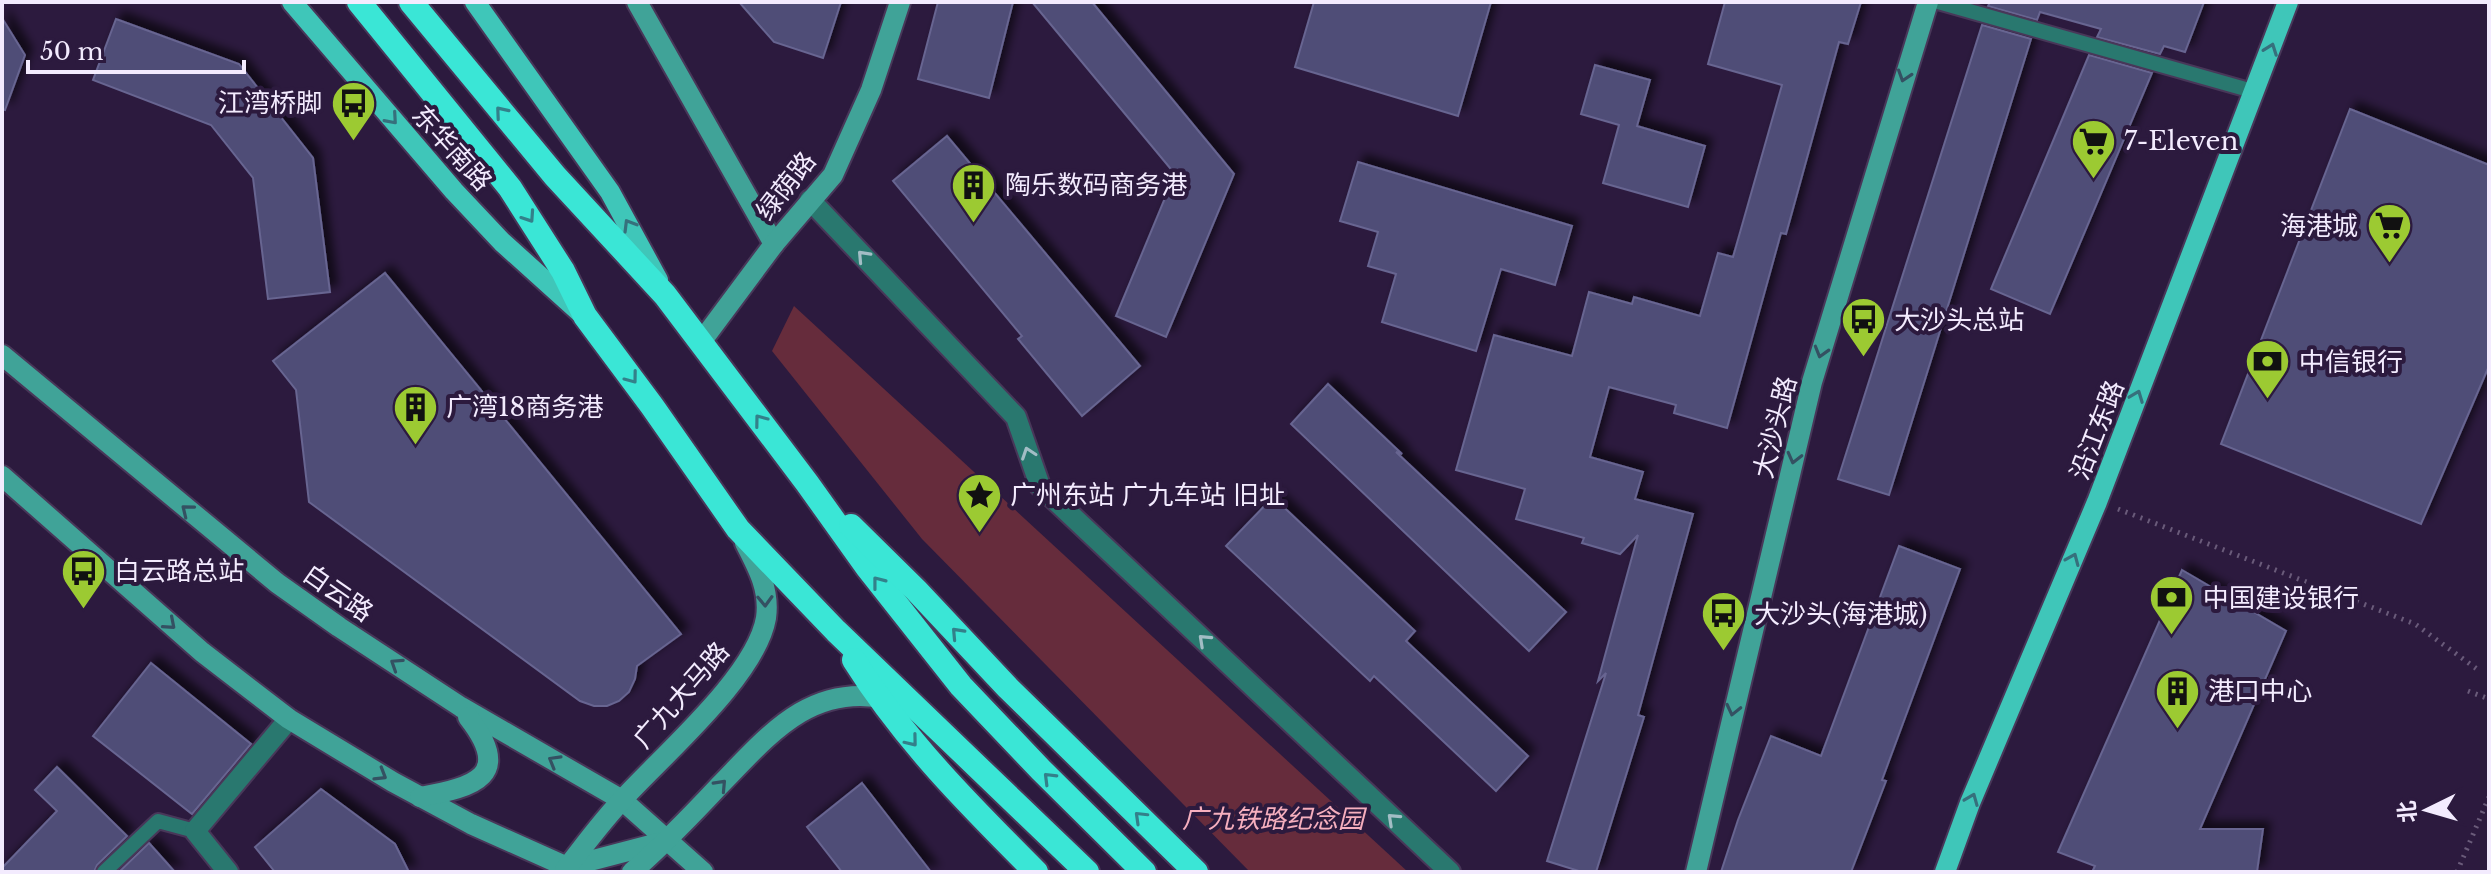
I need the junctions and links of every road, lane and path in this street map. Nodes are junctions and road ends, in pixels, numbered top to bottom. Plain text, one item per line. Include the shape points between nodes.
1 (292, 2) edge
2 (359, 2) edge
3 (411, 2) edge
4 (475, 2) edge
5 (637, 2) edge
6 (900, 2) edge
7 (1928, 2) edge
8 (1938, 2) edge
9 (2288, 2) edge
10 (2256, 92) junction
11 (810, 200) junction
12 (774, 244) junction
13 (665, 295) junction
14 (585, 316) junction
15 (701, 342) junction
16 (2, 355) edge
17 (2, 476) edge
18 (807, 483) junction
19 (2097, 502) junction
20 (738, 529) junction
21 (836, 631) junction
22 (2477, 669) dead end
23 (2468, 691) dead end
24 (876, 696) junction
25 (2489, 699) edge
26 (915, 705) junction
27 (461, 707) junction
28 (289, 719) junction
29 (420, 797) junction
30 (2489, 797) edge
31 (622, 800) junction
32 (195, 831) junction
33 (666, 841) junction
34 (565, 870) edge
35 (104, 872) edge
36 (228, 872) edge
37 (632, 872) edge
38 (703, 872) edge
39 (1036, 872) edge
40 (1087, 872) edge
41 (1144, 872) edge
42 (1196, 872) edge
43 (1450, 872) edge
44 (1696, 872) edge
45 (1945, 872) edge
46 (2457, 872) edge

1 -> 14 main road, 东华南路 via 454,191
2 -> 14 highway via 510,188
13 -> 3 highway via 555,176
13 -> 4 main road via 610,192
5 - 12 main road
6 - 11 main road, 绿荫路 via 871,90 833,175
7 -> 44 main road, 大沙头路 via 1812,382
8 - 10 lane
10 -> 9 main road, 沿江东路
19 -> 10 main road, 沿江东路
11 - 12 main road, 绿荫路
43 -> 11 street via 1040,486 1016,417
12 - 15 main road, 绿荫路
13 - 15 highway
14 -> 20 highway
18 -> 15 highway
27 -> 16 main road, 白云路 via 277,583
17 -> 28 main road via 202,652
41 -> 18 highway via 961,686
42 -> 18 highway
19 - 22 path via 2415,624
45 -> 19 main road, 沿江东路
20 - 21 highway
20 -> 31 main road, 广九大马路 via 767,593 756,646 711,707
21 - 24 highway
21 - 26 highway
23 - 25 path
24 - 26 main road
33 -> 24 main road via 791,716 818,702
24 -> 39 highway via 960,796
26 - 40 highway
27 - 29 main road via 483,735 487,770 459,790
31 -> 27 main road, 白云路
28 -> 29 main road
28 - 32 street
29 - 34 main road
30 - 46 path
31 - 33 main road, 白云路
31 - 34 main road, 广九大马路
32 - 35 lane via 158,821
32 - 36 street
33 - 34 main road
33 - 37 main road
33 - 38 main road, 白云路

